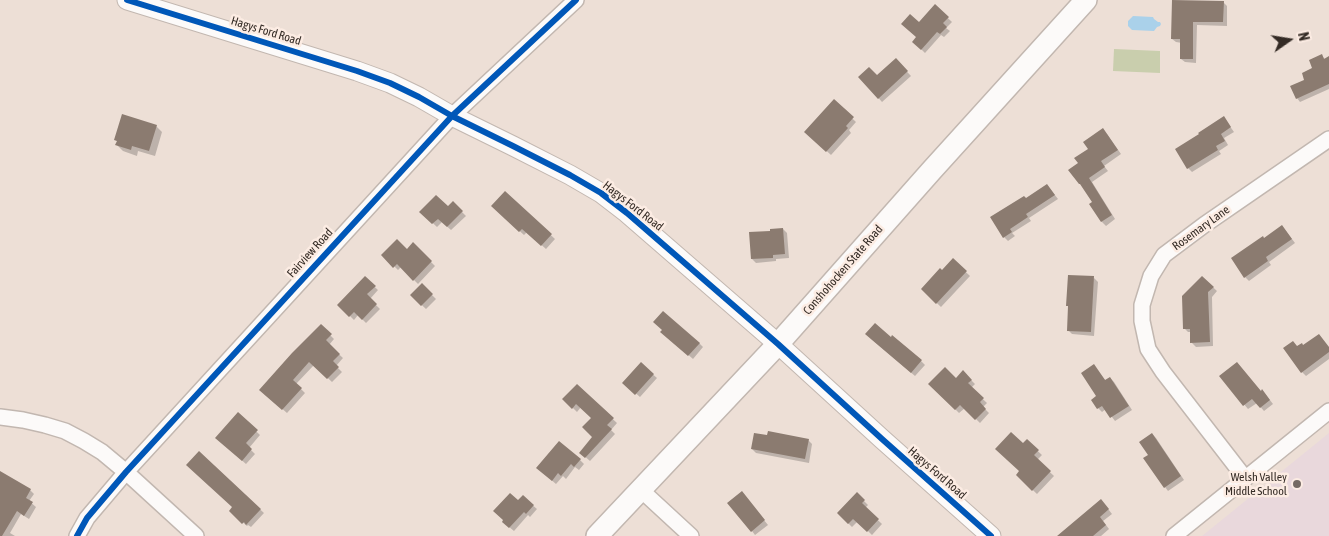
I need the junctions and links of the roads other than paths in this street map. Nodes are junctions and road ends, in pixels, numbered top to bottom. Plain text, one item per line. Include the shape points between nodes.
1 (127, 0) edge
2 (576, 0) edge
3 (1086, 0) edge
4 (452, 116) junction
5 (1329, 139) edge
6 (778, 344) junction
7 (1329, 411) edge
8 (0, 417) edge
9 (126, 472) junction
10 (1245, 478) junction
11 (640, 489) junction
12 (77, 536) edge
13 (196, 536) edge
14 (597, 536) edge
15 (691, 536) edge
16 (991, 536) edge
17 (1174, 536) edge

1 - 4 street, Hagys Ford Road via 357,71 420,97
2 - 4 street, Fairview Road
3 - 6 main road, Conshohocken State Road
4 - 6 street, Hagys Ford Road via 570,175 627,212
4 - 9 street, Fairview Road
5 - 10 street, Rosemary Lane via 1164,255 1151,276 1142,305 1148,349
6 - 11 main road, Conshohocken State Road
6 - 16 street, Hagys Ford Road
7 - 10 street
8 - 9 street via 65,431 102,452
9 - 12 street, Fairview Road via 87,518
9 - 13 street
10 - 17 street
11 - 14 main road, Conshohocken State Road
11 - 15 street

